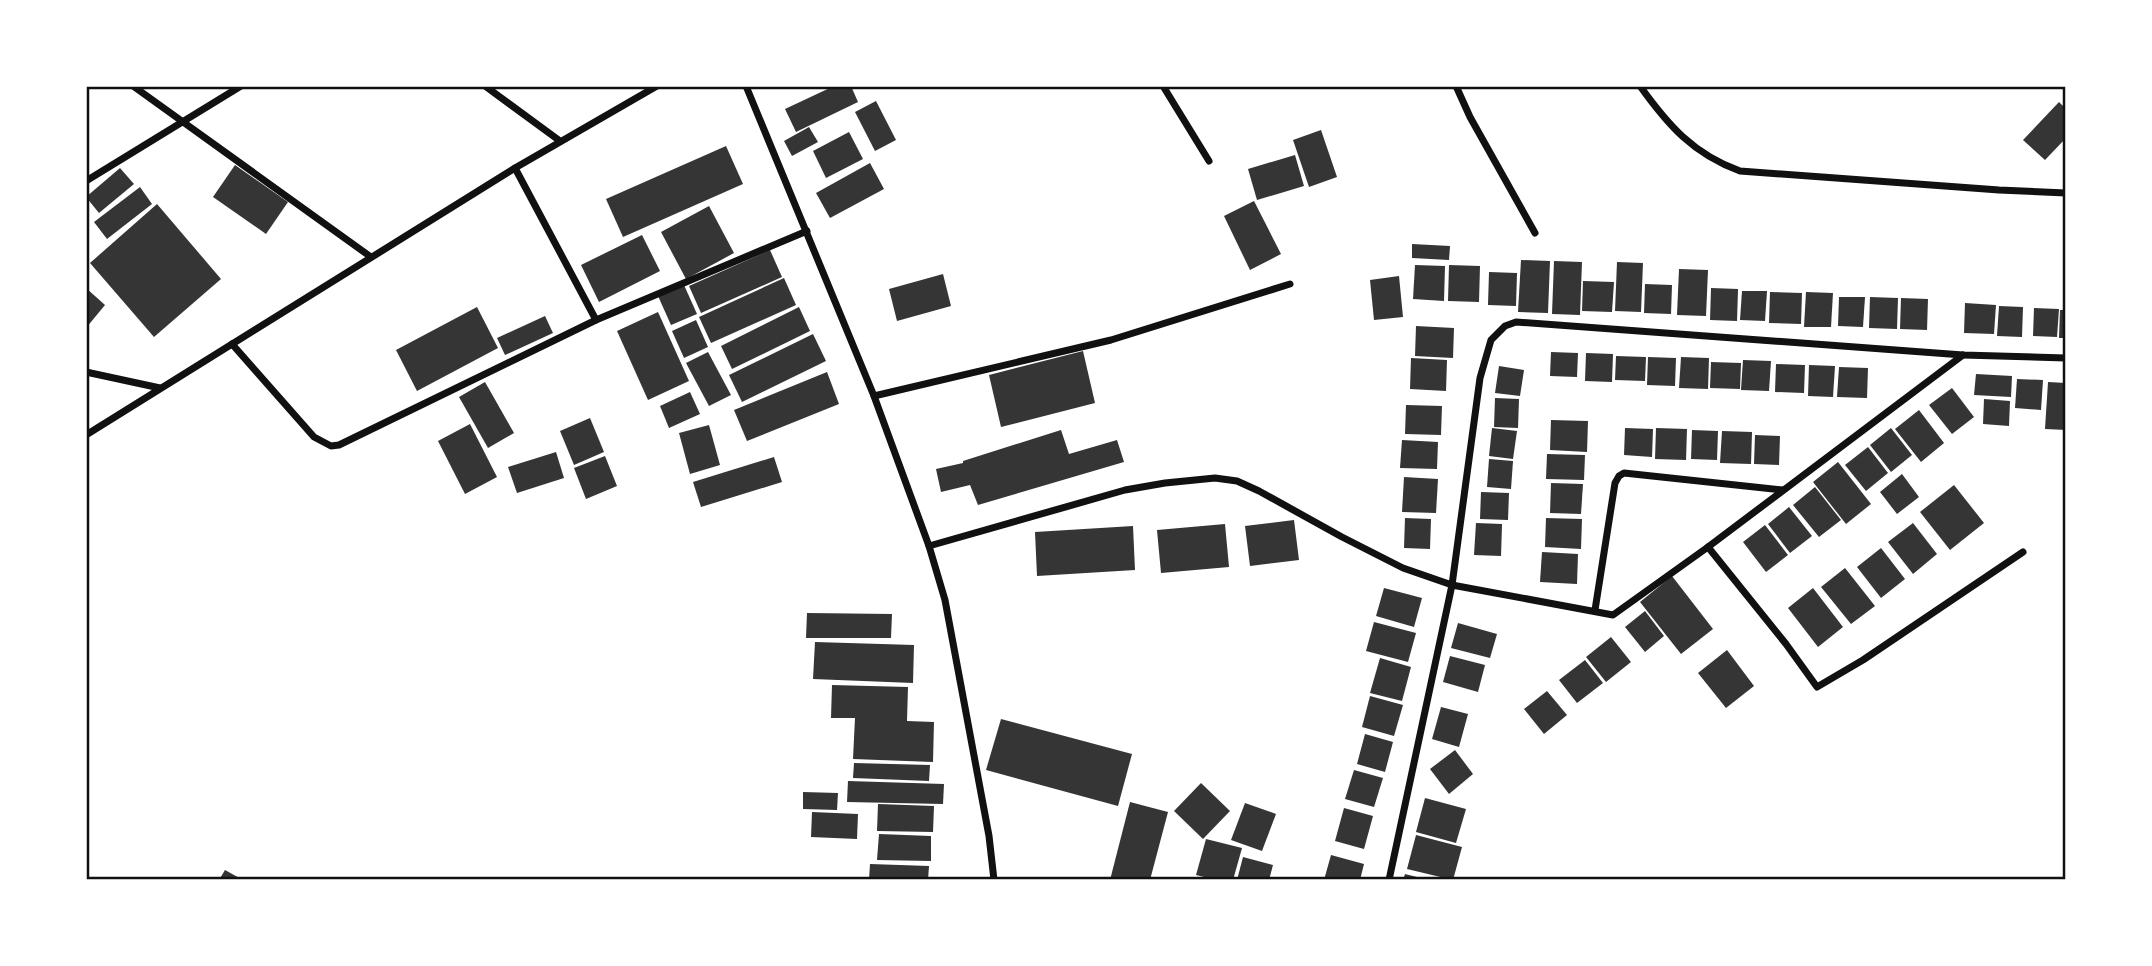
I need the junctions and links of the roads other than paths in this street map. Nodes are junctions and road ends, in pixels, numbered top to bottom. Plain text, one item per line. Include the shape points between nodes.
1 (133, 86) edge
2 (241, 86) edge
3 (485, 86) edge
4 (657, 86) edge
5 (746, 86) edge
6 (1163, 86) edge
7 (1456, 86) edge
8 (1640, 86) edge
9 (183, 122) junction
10 (560, 141) junction
11 (1209, 161) dead end
12 (514, 168) junction
13 (86, 181) edge
14 (2066, 192) edge
15 (807, 231) junction
16 (1535, 233) dead end
17 (371, 257) junction
18 (1290, 284) dead end
19 (596, 320) junction
20 (232, 344) junction
21 (1963, 355) junction
22 (2066, 358) edge
23 (86, 372) edge
24 (160, 388) junction
25 (874, 397) junction
26 (86, 435) edge
27 (1783, 490) junction
28 (929, 546) junction
29 (1708, 547) junction
30 (2024, 552) dead end
31 (1452, 585) junction
32 (1595, 610) junction
33 (994, 880) edge
34 (1389, 880) edge

1 - 9 street
2 - 9 street
3 - 10 street
4 - 10 street
5 - 15 street
6 - 11 street
7 - 16 street
8 - 14 street via 1672,127 1699,151 1740,171
9 - 13 street
9 - 17 street
10 - 12 street
12 - 17 street
12 - 19 street
15 - 19 street
15 - 25 street
17 - 20 street
18 - 25 street via 1111,340
19 - 20 street via 331,446 314,437
20 - 24 street
21 - 22 street
21 - 27 street
21 - 31 street via 1530,323 1505,326 1491,340 1480,378
23 - 24 street
24 - 26 street
25 - 28 street
27 - 29 street
27 - 32 street via 1619,476
28 - 31 street via 1125,490 1215,478 1237,481 1403,568
28 - 33 street via 945,600
29 - 30 street via 1816,687
29 - 32 street via 1617,614
31 - 32 street
31 - 34 street

